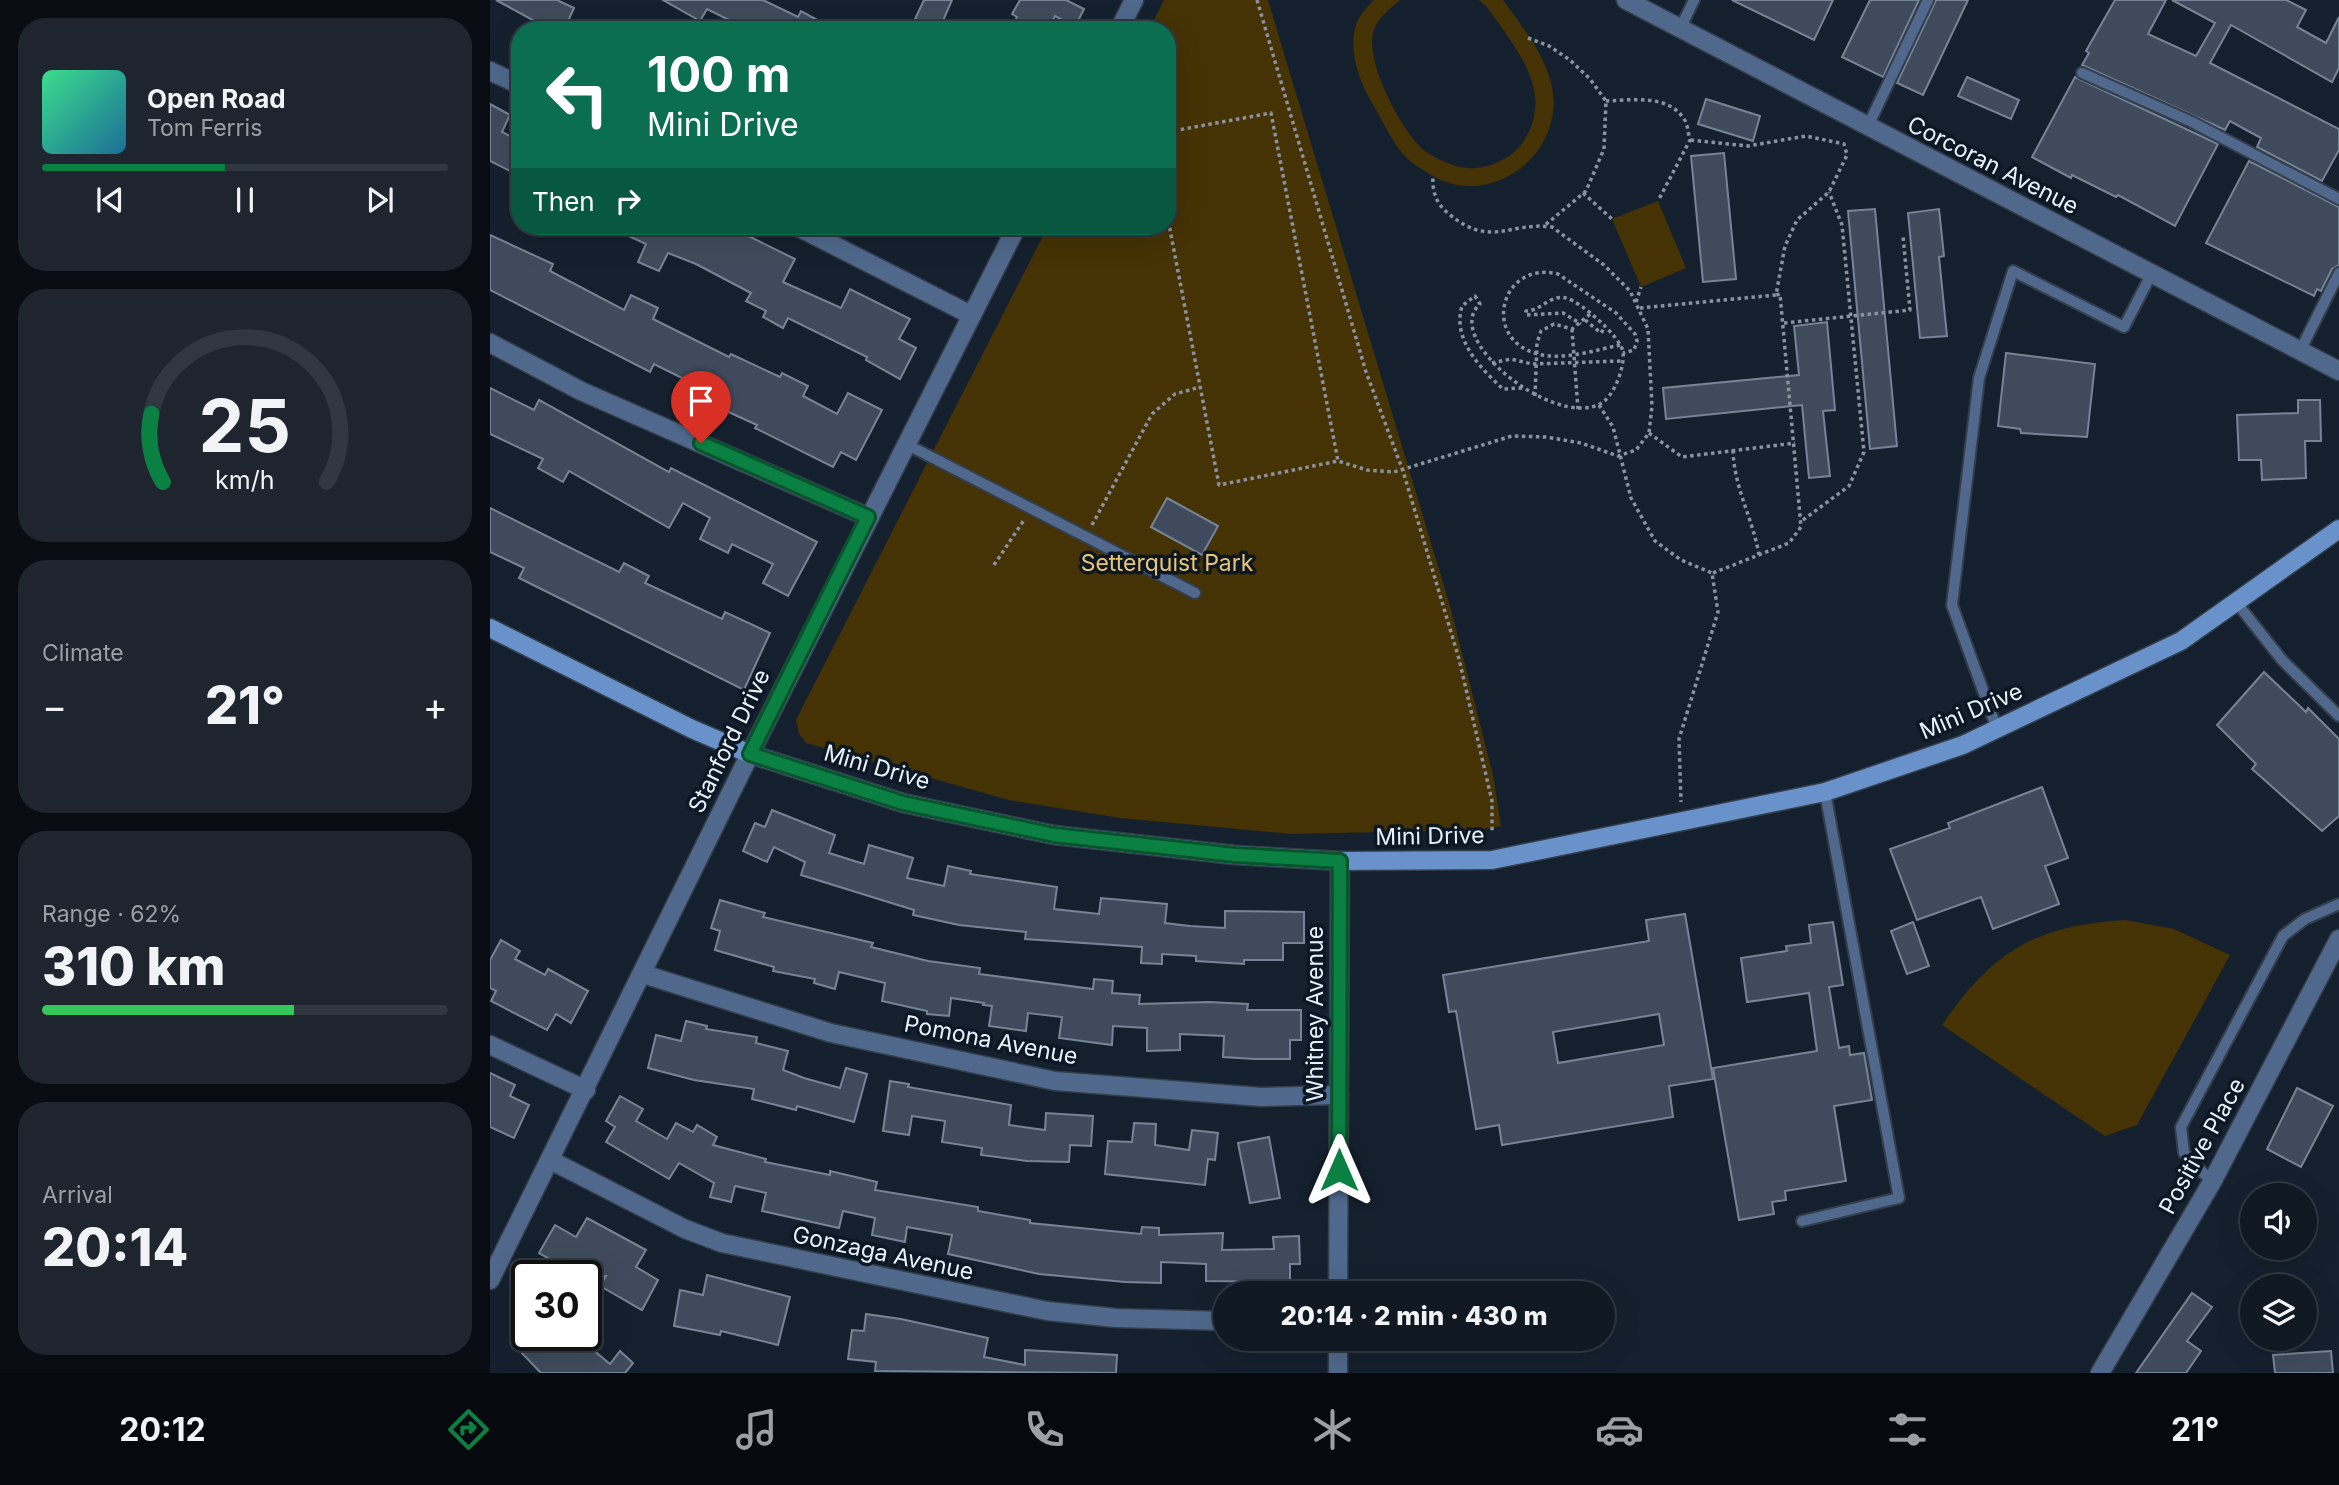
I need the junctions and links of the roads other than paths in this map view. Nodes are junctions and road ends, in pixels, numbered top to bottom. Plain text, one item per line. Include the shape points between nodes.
1 (1134, 0) edge
2 (1626, 0) edge
3 (1694, 0) edge
4 (1927, 0) edge
5 (1124, 21) edge
6 (1680, 29) junction
7 (490, 71) edge
8 (2082, 73) dead end
9 (511, 81) edge
10 (1867, 128) junction
11 (2339, 198) edge
12 (814, 235) edge
13 (1012, 235) edge
14 (2152, 273) junction
15 (2339, 273) edge
16 (971, 315) junction
17 (490, 343) edge
18 (2300, 351) junction
19 (2339, 371) edge
20 (906, 444) junction
21 (868, 517) junction
22 (2339, 529) edge
23 (1195, 593) dead end
24 (2236, 602) junction
25 (490, 628) edge
26 (2339, 716) edge
27 (1997, 729) junction
28 (750, 754) junction
29 (1825, 792) junction
30 (1340, 861) junction
31 (2339, 904) edge
32 (2339, 939) edge
33 (643, 974) junction
34 (490, 1045) edge
35 (586, 1090) junction
36 (1339, 1095) junction
37 (550, 1160) junction
38 (2212, 1182) junction
39 (1802, 1221) dead end
40 (490, 1280) edge
41 (1338, 1281) edge
42 (1213, 1321) edge
43 (1338, 1351) edge
44 (1338, 1373) edge
45 (2100, 1373) edge

1 - 5 street
2 - 6 street, Corcoran Avenue
3 - 6 lane
4 - 10 lane
6 - 10 street, Corcoran Avenue
7 - 9 street
8 - 11 lane via 2192,122
10 - 14 street, Corcoran Avenue
12 - 16 street
13 - 16 street, Stanford Drive
14 - 18 street, Corcoran Avenue
14 - 27 lane via 2124,327 2013,271 1979,378 1952,604
15 - 18 lane
16 - 20 street, Stanford Drive
17 - 21 street via 581,391
18 - 19 street, Corcoran Avenue
20 - 21 street, Stanford Drive
20 - 23 lane
21 - 28 street, Stanford Drive
22 - 24 street, Mini Drive
24 - 26 lane via 2282,660
24 - 27 street, Mini Drive via 2181,641
25 - 28 street, Mini Drive
27 - 29 street, Mini Drive
28 - 30 street, Mini Drive via 903,803 1054,835 1235,855
28 - 33 street, Stanford Drive
29 - 30 street, Mini Drive via 1492,860
29 - 39 lane via 1899,1198
30 - 36 street, Whitney Avenue
31 - 38 lane via 2305,919 2283,936 2180,1127 2184,1153
32 - 38 street, Positive Place
33 - 35 street, Stanford Drive
33 - 36 street, Pomona Avenue via 831,1033 1055,1081 1261,1097
34 - 35 street
35 - 37 street, Stanford Drive
36 - 41 street, Whitney Avenue
37 - 40 street, Stanford Drive
37 - 42 street, Gonzaga Avenue via 722,1243 1047,1311
38 - 45 street, Positive Place
43 - 44 street

